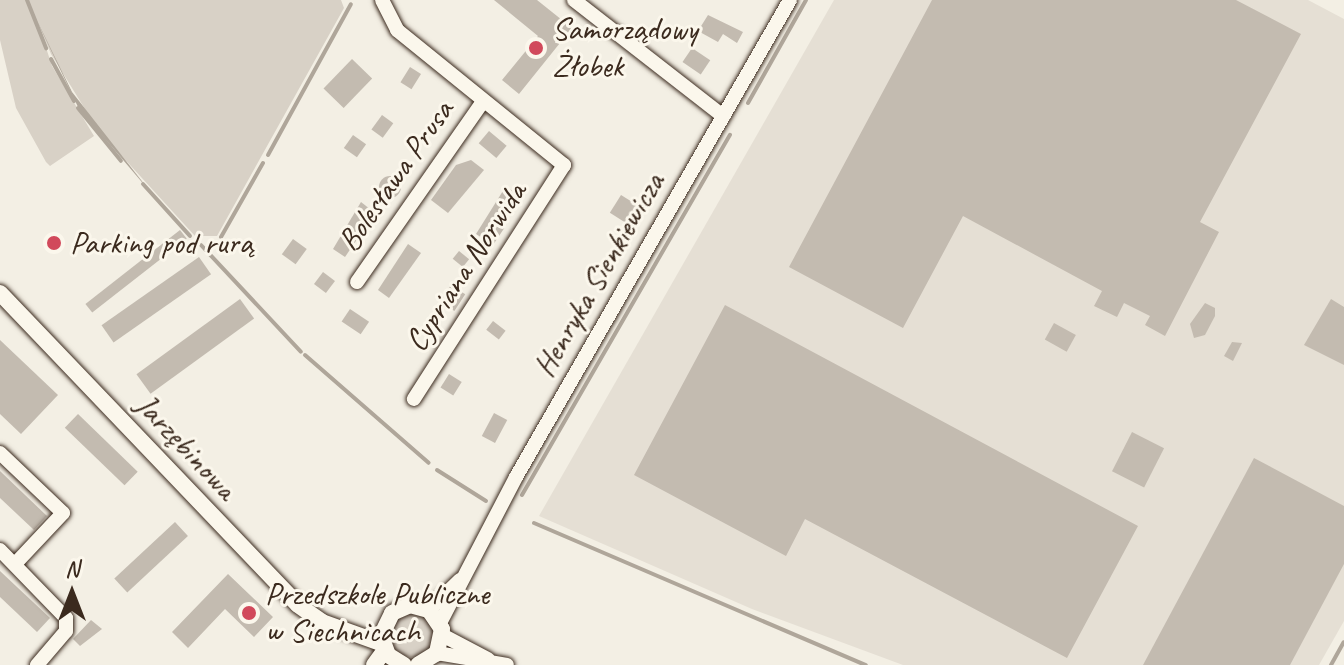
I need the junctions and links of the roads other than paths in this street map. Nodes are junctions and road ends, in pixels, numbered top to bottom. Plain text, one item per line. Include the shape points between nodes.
1 (382, 0) edge
2 (574, 0) edge
3 (790, 0) edge
4 (482, 103) junction
5 (723, 116) junction
6 (357, 282) dead end
7 (0, 293) edge
8 (414, 399) dead end
9 (0, 453) edge
10 (0, 550) edge
11 (15, 564) junction
12 (437, 623) junction
13 (390, 653) edge
14 (488, 659) junction
15 (426, 662) edge
16 (37, 665) edge
17 (374, 665) edge
18 (507, 665) edge

1 - 4 street via 397,30
2 - 5 street
3 - 5 street, Henryka Sienkiewicza
4 - 6 street, Bolesława Prusa
4 - 8 street, Cypriana Norwida via 564,165
5 - 12 street, Henryka Sienkiewicza
7 - 13 street, Jarzębinowa via 298,605
9 - 11 street via 63,513
10 - 11 street
11 - 16 street via 66,618 66,631
12 - 13 street via 400,608
12 - 14 street
12 - 15 street
13 - 17 street
14 - 15 street
14 - 18 street

